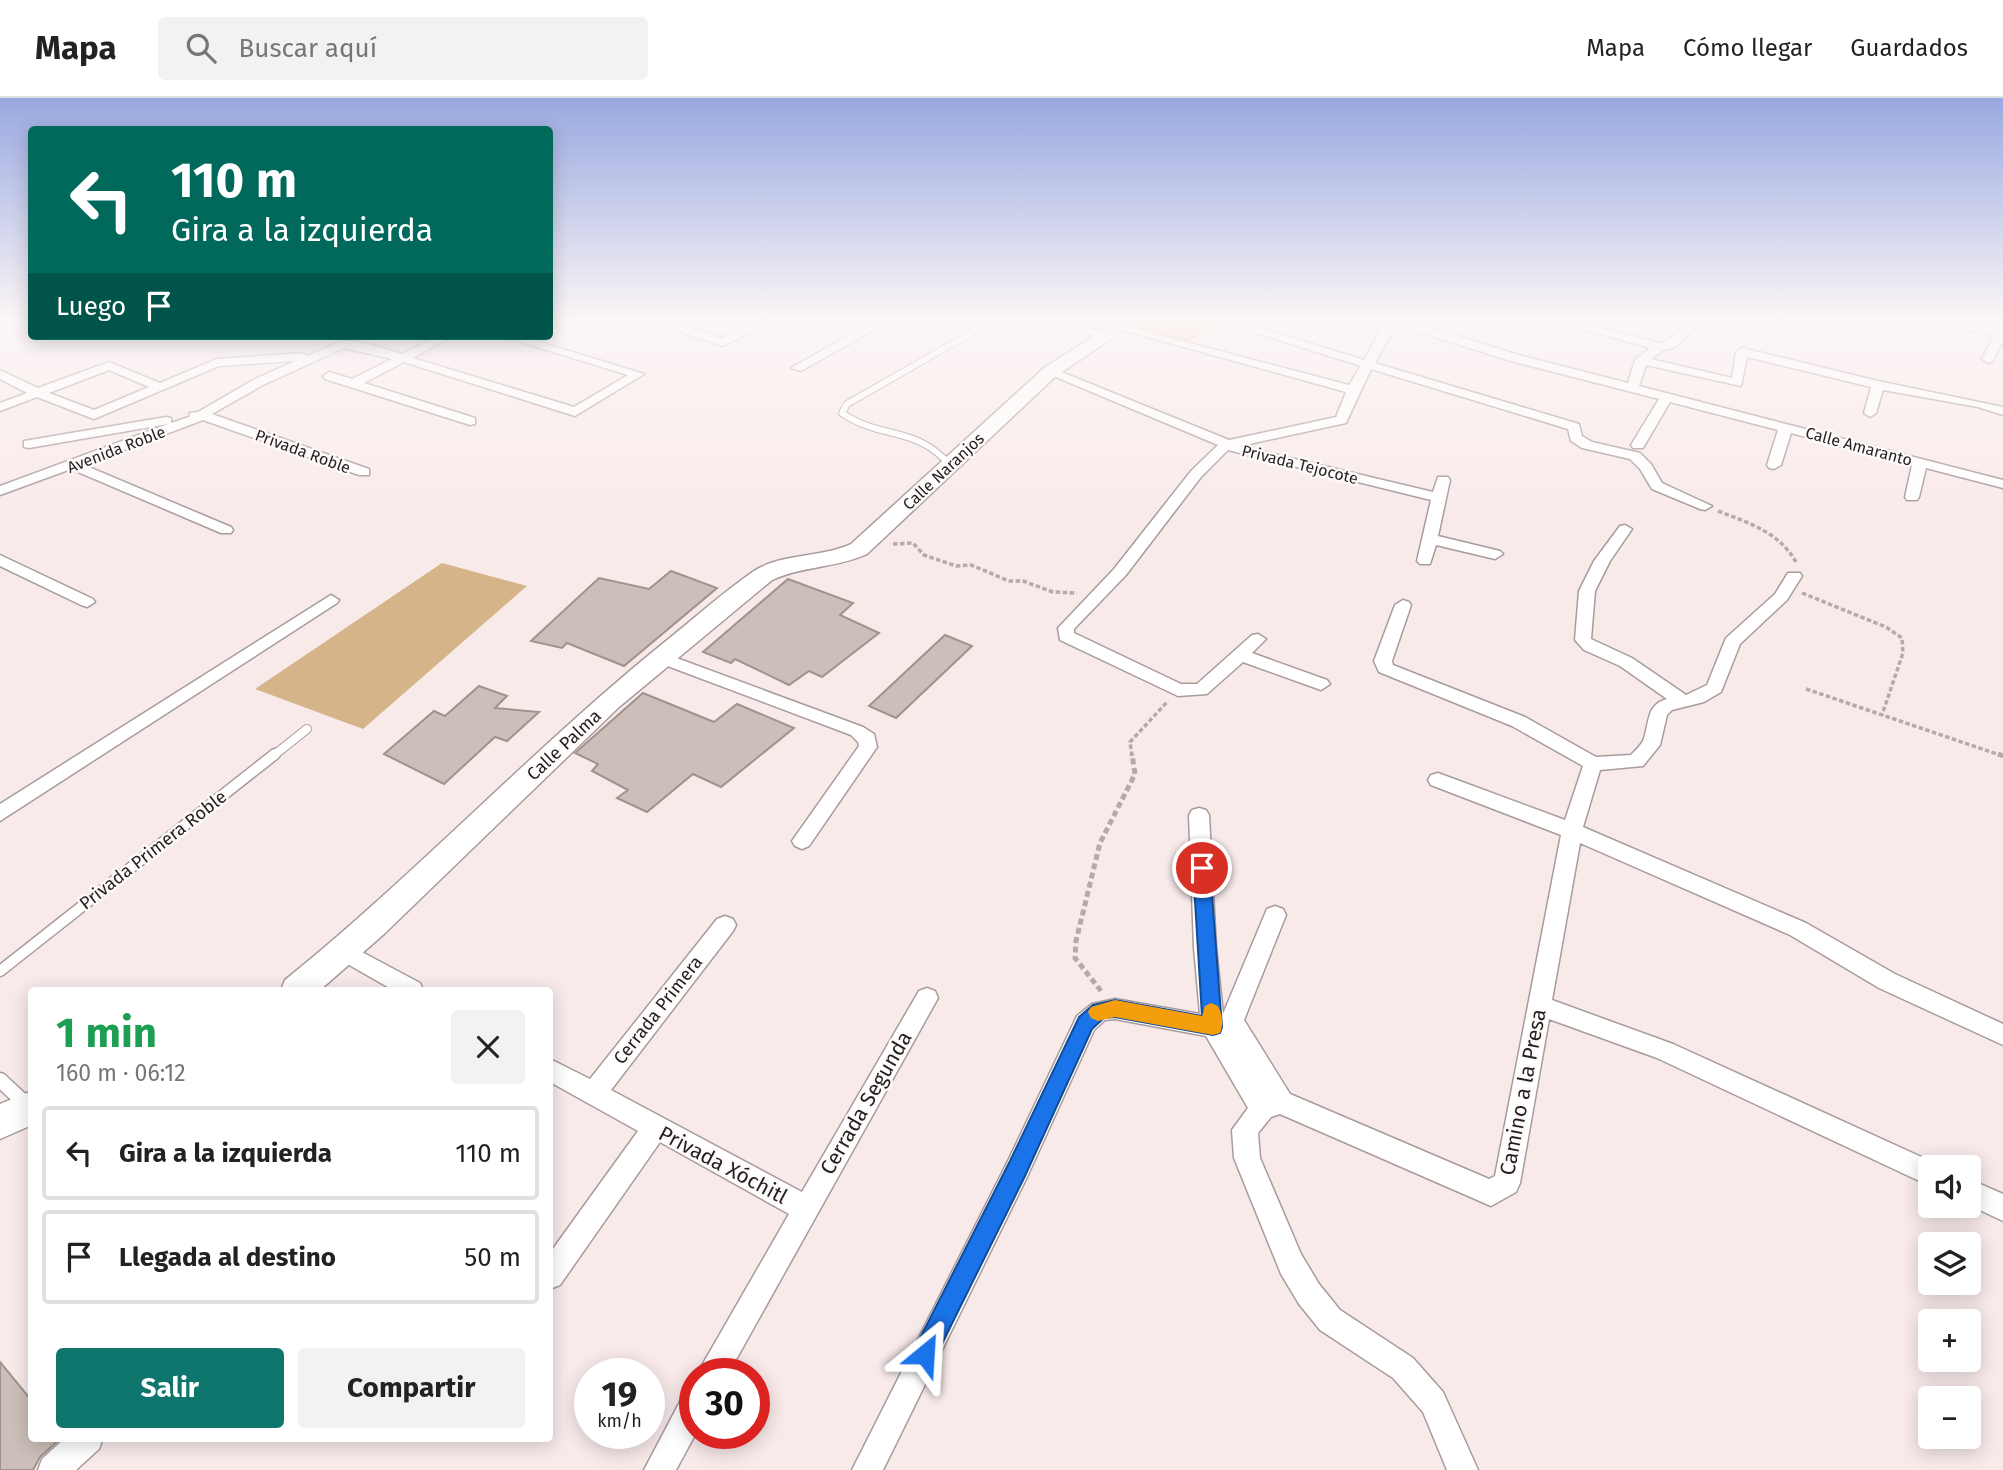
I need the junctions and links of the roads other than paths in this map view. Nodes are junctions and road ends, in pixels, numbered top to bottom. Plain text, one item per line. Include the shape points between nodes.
1 (20, 384) edge
2 (61, 384) edge
3 (152, 384) edge
4 (162, 384) edge
5 (255, 384) edge
6 (357, 384) edge
7 (484, 384) edge
8 (621, 384) edge
9 (882, 384) edge
10 (1037, 384) edge
11 (1080, 384) edge
12 (1330, 384) edge
13 (1356, 384) edge
14 (1431, 384) edge
15 (1621, 384) edge
16 (1634, 384) edge
17 (1874, 384) edge
18 (1878, 385) junction
19 (157, 386) junction
20 (1633, 387) junction
21 (1353, 390) junction
22 (37, 393) junction
23 (1667, 396) junction
24 (0, 407) edge
25 (2003, 411) edge
26 (1870, 413) dead end
27 (202, 415) junction
28 (470, 421) dead end
29 (1787, 427) junction
30 (29, 444) dead end
31 (1225, 445) junction
32 (1638, 445) dead end
33 (1920, 462) junction
34 (950, 465) junction
35 (1774, 465) dead end
36 (73, 466) junction
37 (364, 472) dead end
38 (1443, 480) dead end
39 (2003, 484) edge
40 (0, 491) edge
41 (1437, 497) junction
42 (1912, 497) dead end
43 (1705, 506) road end
44 (1625, 529) dead end
45 (226, 530) dead end
46 (1430, 539) junction
47 (859, 549) joint
48 (1495, 554) dead end
49 (0, 560) edge
50 (1424, 561) dead end
51 (1791, 582) road end
52 (331, 600) dead end
53 (87, 602) dead end
54 (1404, 605) dead end
55 (1258, 639) dead end
56 (1241, 655) junction
57 (663, 658) junction
58 (1321, 684) dead end
59 (1683, 701) junction
60 (307, 729) dead end
61 (1593, 764) junction
62 (1438, 780) dead end
63 (0, 814) edge
64 (1199, 815) dead end
65 (1572, 831) junction
66 (802, 841) dead end
67 (1275, 915) dead end
68 (724, 925) dead end
69 (345, 952) junction
70 (0, 971) edge
71 (301, 987) edge
72 (407, 987) edge
73 (927, 998) dead end
74 (1539, 1005) junction
75 (1213, 1027) junction
76 (2003, 1035) edge
77 (553, 1072) edge
78 (0, 1080) edge
79 (592, 1095) junction
80 (1272, 1105) junction
81 (20, 1112) edge
82 (655, 1129) junction
83 (1918, 1168) edge
84 (1981, 1198) edge
85 (805, 1208) junction
86 (2003, 1208) edge
87 (553, 1271) edge
88 (721, 1358) edge
89 (679, 1434) edge
90 (84, 1442) edge
91 (53, 1470) edge
92 (659, 1470) edge
93 (867, 1470) edge
94 (1463, 1470) edge

1 - 22 street
2 - 22 street
3 - 19 street
4 - 19 street
5 - 27 street, Avenida Roble
6 - 28 street
7 - 8 street via 575,412
9 - 34 lane via 847,404 842,413 852,421 932,446
10 - 34 street, Calle Naranjos
11 - 31 street, Privada Tejocote
12 - 21 street
13 - 21 street
14 - 43 street via 1574,427 1576,438 1583,443 1635,456 1657,486
15 - 20 street, Calle Amaranto
16 - 20 street
17 - 18 street
18 - 25 street
18 - 26 street
19 - 22 street via 94,415
20 - 23 street, Calle Amaranto
21 - 31 street via 1341,421
22 - 24 street
23 - 29 street, Calle Amaranto
23 - 32 street
27 - 30 street
27 - 36 street, Avenida Roble
27 - 37 street, Privada Roble
29 - 33 street, Calle Amaranto
29 - 35 street
31 - 41 street, Privada Tejocote
31 - 56 street via 1066,628 1066,636 1178,690 1201,690
33 - 39 street, Calle Amaranto
33 - 42 street
34 - 47 street, Calle Naranjos
36 - 40 street, Avenida Roble
36 - 45 street
38 - 41 street
41 - 46 street
44 - 59 street via 1587,591 1583,640
46 - 48 street
46 - 50 street
47 - 57 street, Calle Palma via 843,558 781,566 764,575
49 - 53 street
51 - 59 street via 1732,642 1715,688
52 - 63 street
54 - 61 street via 1382,661 1385,668 1552,738
55 - 56 street
56 - 58 street
57 - 66 street via 857,731 867,739 868,747
57 - 69 street, Calle Palma via 589,719
59 - 61 street via 1666,705 1658,713 1651,745 1636,761
60 - 70 lane, Privada Primera Roble
61 - 65 street, Camino a la Presa
62 - 65 street
64 - 75 street
65 - 74 street, Camino a la Presa
65 - 76 street via 1798,929 1886,981
67 - 80 street via 1232,1021
68 - 79 street, Cerrada Primera
69 - 71 street, Calle Palma
69 - 72 street
73 - 85 street, Cerrada Segunda
74 - 80 street, Camino a la Presa via 1507,1183 1491,1194
74 - 83 street via 1665,1051
75 - 80 street
75 - 93 street via 1115,1009 1100,1011 1085,1023
77 - 79 street, Privada Xóchitl
78 - 81 lane
79 - 82 street, Privada Xóchitl
80 - 94 street via 1245,1130 1247,1158 1291,1264 1330,1320 1403,1368 1433,1402
82 - 85 street, Privada Xóchitl
82 - 87 street
84 - 86 street
85 - 88 street, Privada Xóchitl
89 - 92 street
90 - 91 street

